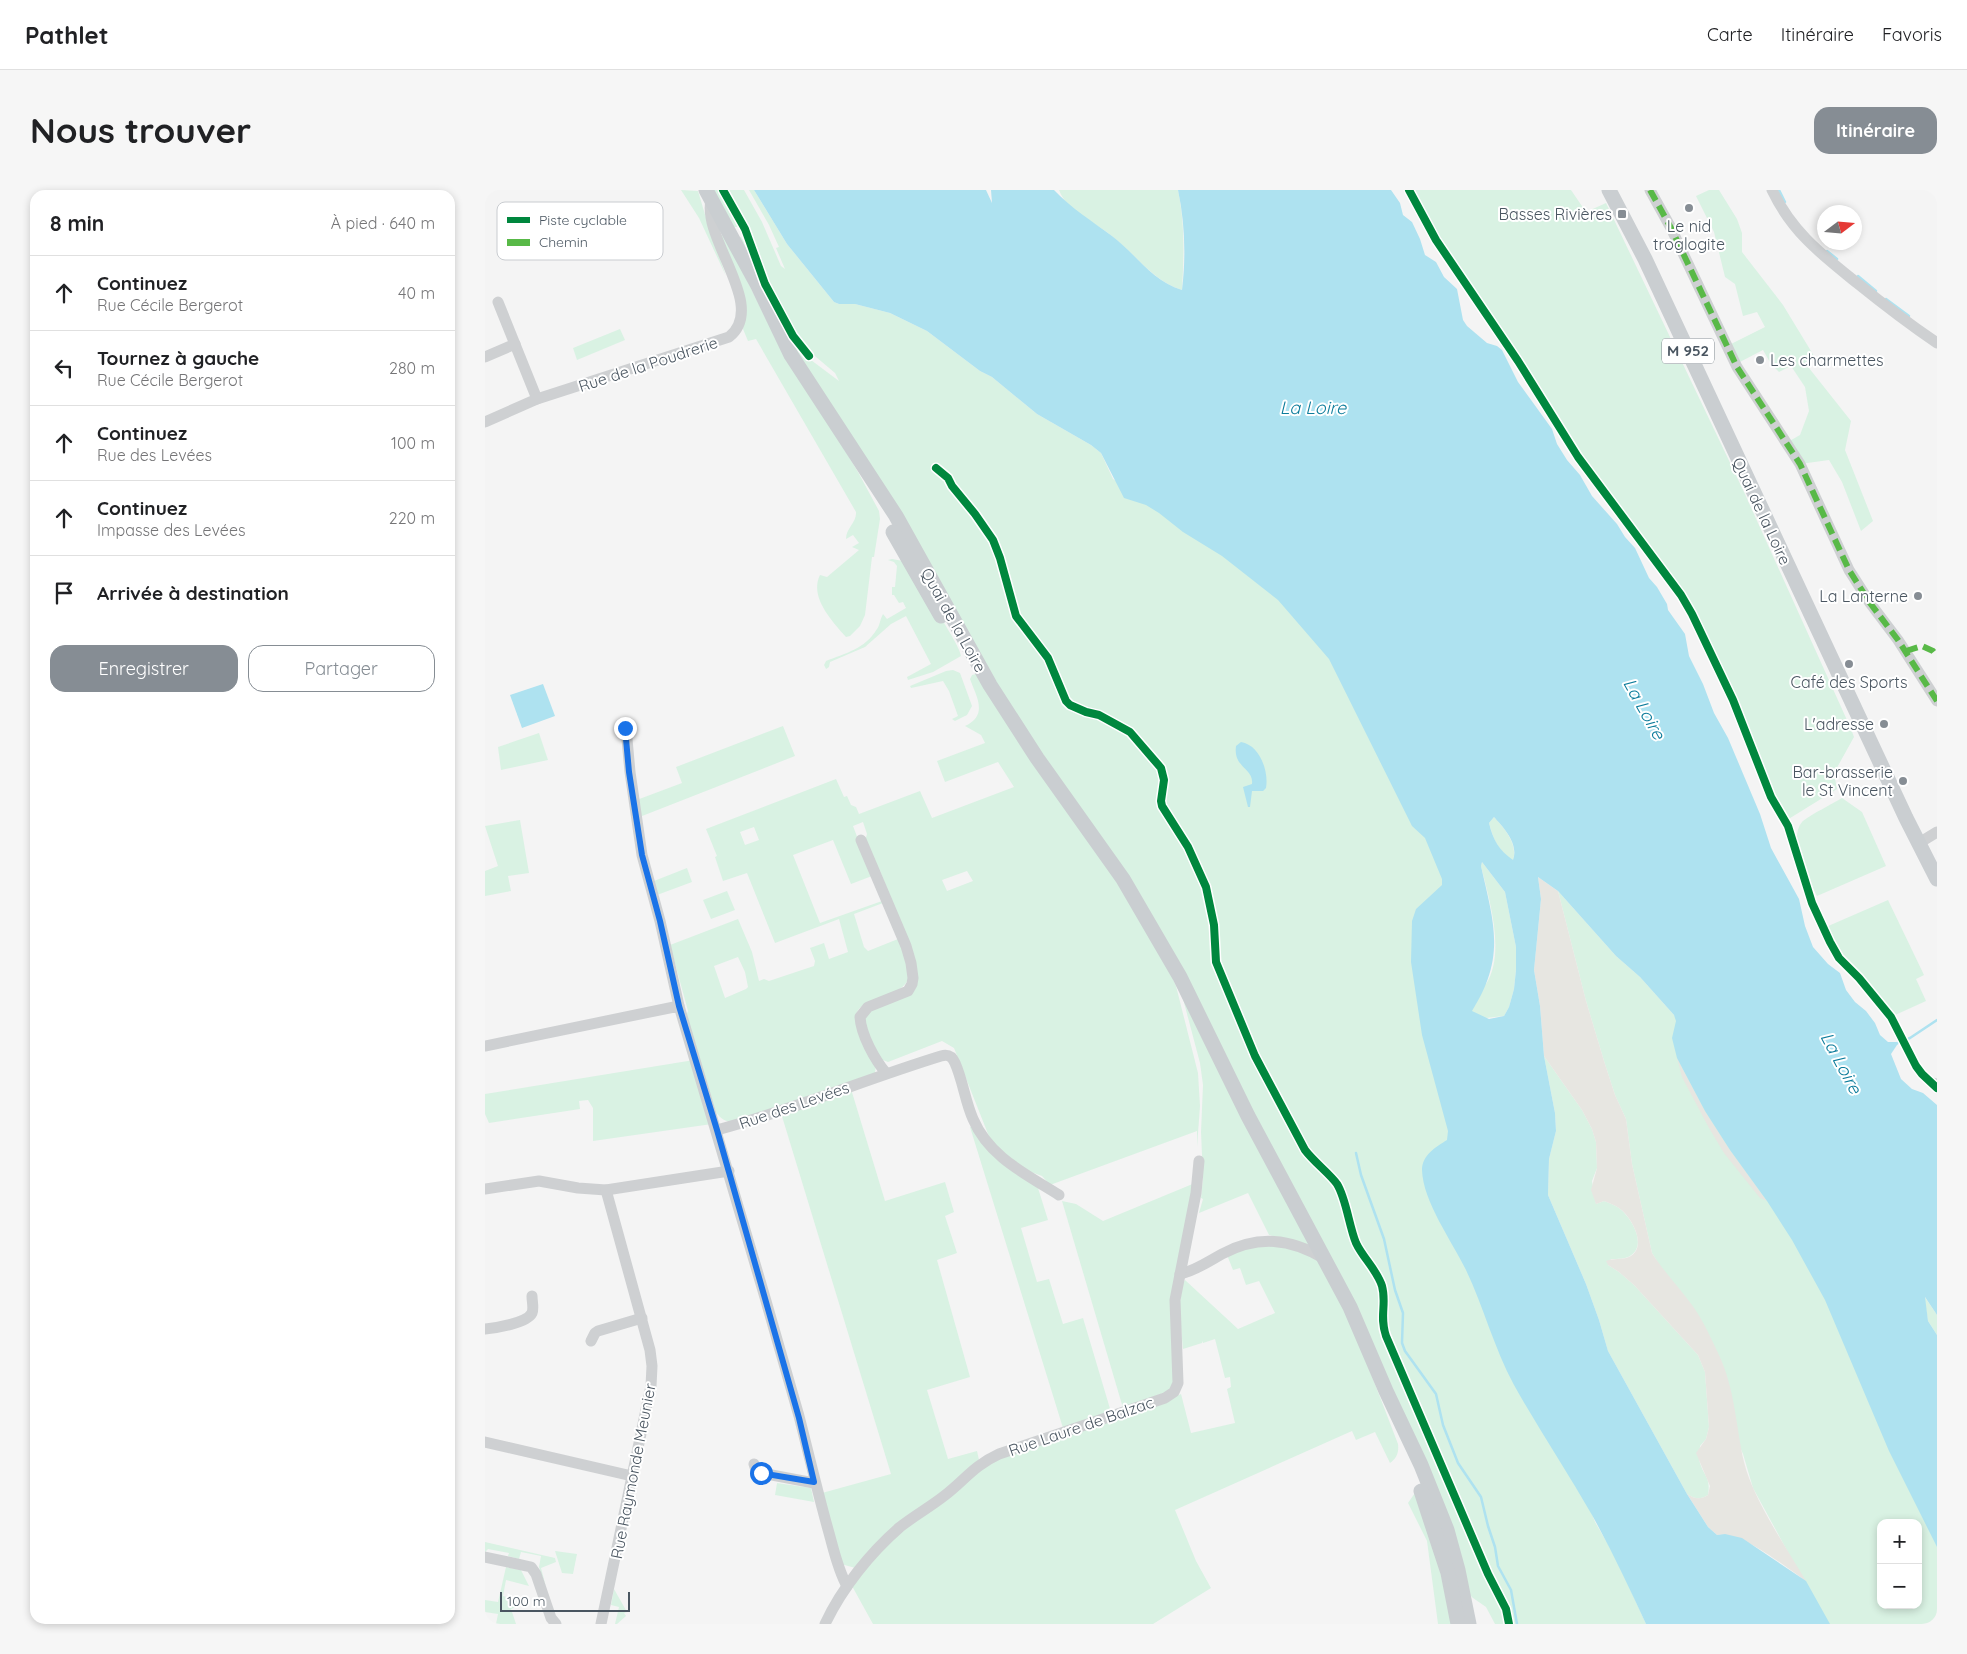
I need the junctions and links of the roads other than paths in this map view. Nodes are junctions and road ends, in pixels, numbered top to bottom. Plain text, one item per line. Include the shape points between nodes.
1 (1609, 190) edge
2 (1651, 190) edge
3 (1772, 190) edge
4 (708, 194) edge
5 (498, 302) dead end
6 (1937, 343) edge
7 (515, 344) junction
8 (485, 357) edge
9 (537, 399) junction
10 (485, 422) edge
11 (1937, 701) edge
12 (625, 728) dead end
13 (1937, 832) edge
14 (1916, 838) junction
15 (861, 840) dead end
16 (1937, 879) edge
17 (679, 1006) junction
18 (485, 1046) edge
19 (886, 1073) junction
20 (717, 1130) junction
21 (1199, 1161) dead end
22 (729, 1171) junction
23 (485, 1189) edge
24 (606, 1190) junction
25 (1059, 1195) dead end
26 (1325, 1258) junction
27 (1180, 1274) junction
28 (532, 1296) dead end
29 (642, 1318) junction
30 (485, 1329) edge
31 (591, 1341) dead end
32 (1386, 1391) junction
33 (485, 1442) edge
34 (754, 1464) dead end
35 (632, 1476) junction
36 (814, 1482) junction
37 (485, 1557) edge
38 (847, 1586) junction
39 (556, 1624) edge
40 (601, 1624) edge
41 (825, 1624) edge
42 (1458, 1624) edge
43 (1469, 1624) edge

1 - 14 main road, Quai de la Loire / M 952 via 1645,259
2 - 11 street via 1737,367 1800,464 1849,570
3 - 6 street via 1788,219 1818,252
4 - 9 street, Rue de la Poudrerie via 714,228 733,275 742,311 733,334 681,354
4 - 26 main road, Quai de la Loire via 791,355 895,516 990,685 1153,928 1248,1116
5 - 7 street
7 - 8 street
7 - 9 street
9 - 10 street, Rue de la Poudrerie
12 - 17 street, Rue des Levées via 642,855
13 - 14 street
14 - 16 main road, M 952
15 - 19 street via 903,939 913,971 908,991 868,1007 860,1017 872,1052
17 - 18 street
17 - 20 street, Rue des Levées
19 - 20 street, Rue des Levées
19 - 25 street, Rue des Levées via 948,1055 958,1069 973,1119 987,1143 1007,1163
20 - 22 street
21 - 27 street, Rue Laure de Balzac
22 - 24 street
22 - 36 street
23 - 24 street via 539,1181
24 - 29 street, Rue Raymonde Meunier
26 - 27 street via 1279,1241 1262,1241 1237,1248
26 - 32 main road, Quai de la Loire
27 - 38 street, Rue Laure de Balzac via 1175,1308 1179,1376 1173,1392 1165,1398 985,1461 887,1539
28 - 30 street via 531,1314 525,1319
29 - 31 street via 598,1331
29 - 35 street, Rue Raymonde Meunier via 652,1375
32 - 42 main road via 1437,1535
32 - 43 main road via 1447,1530
33 - 35 street
34 - 36 street via 761,1473
35 - 40 street, Rue Raymonde Meunier
36 - 38 street
37 - 39 street via 531,1568
38 - 41 street, Rue Laure de Balzac

